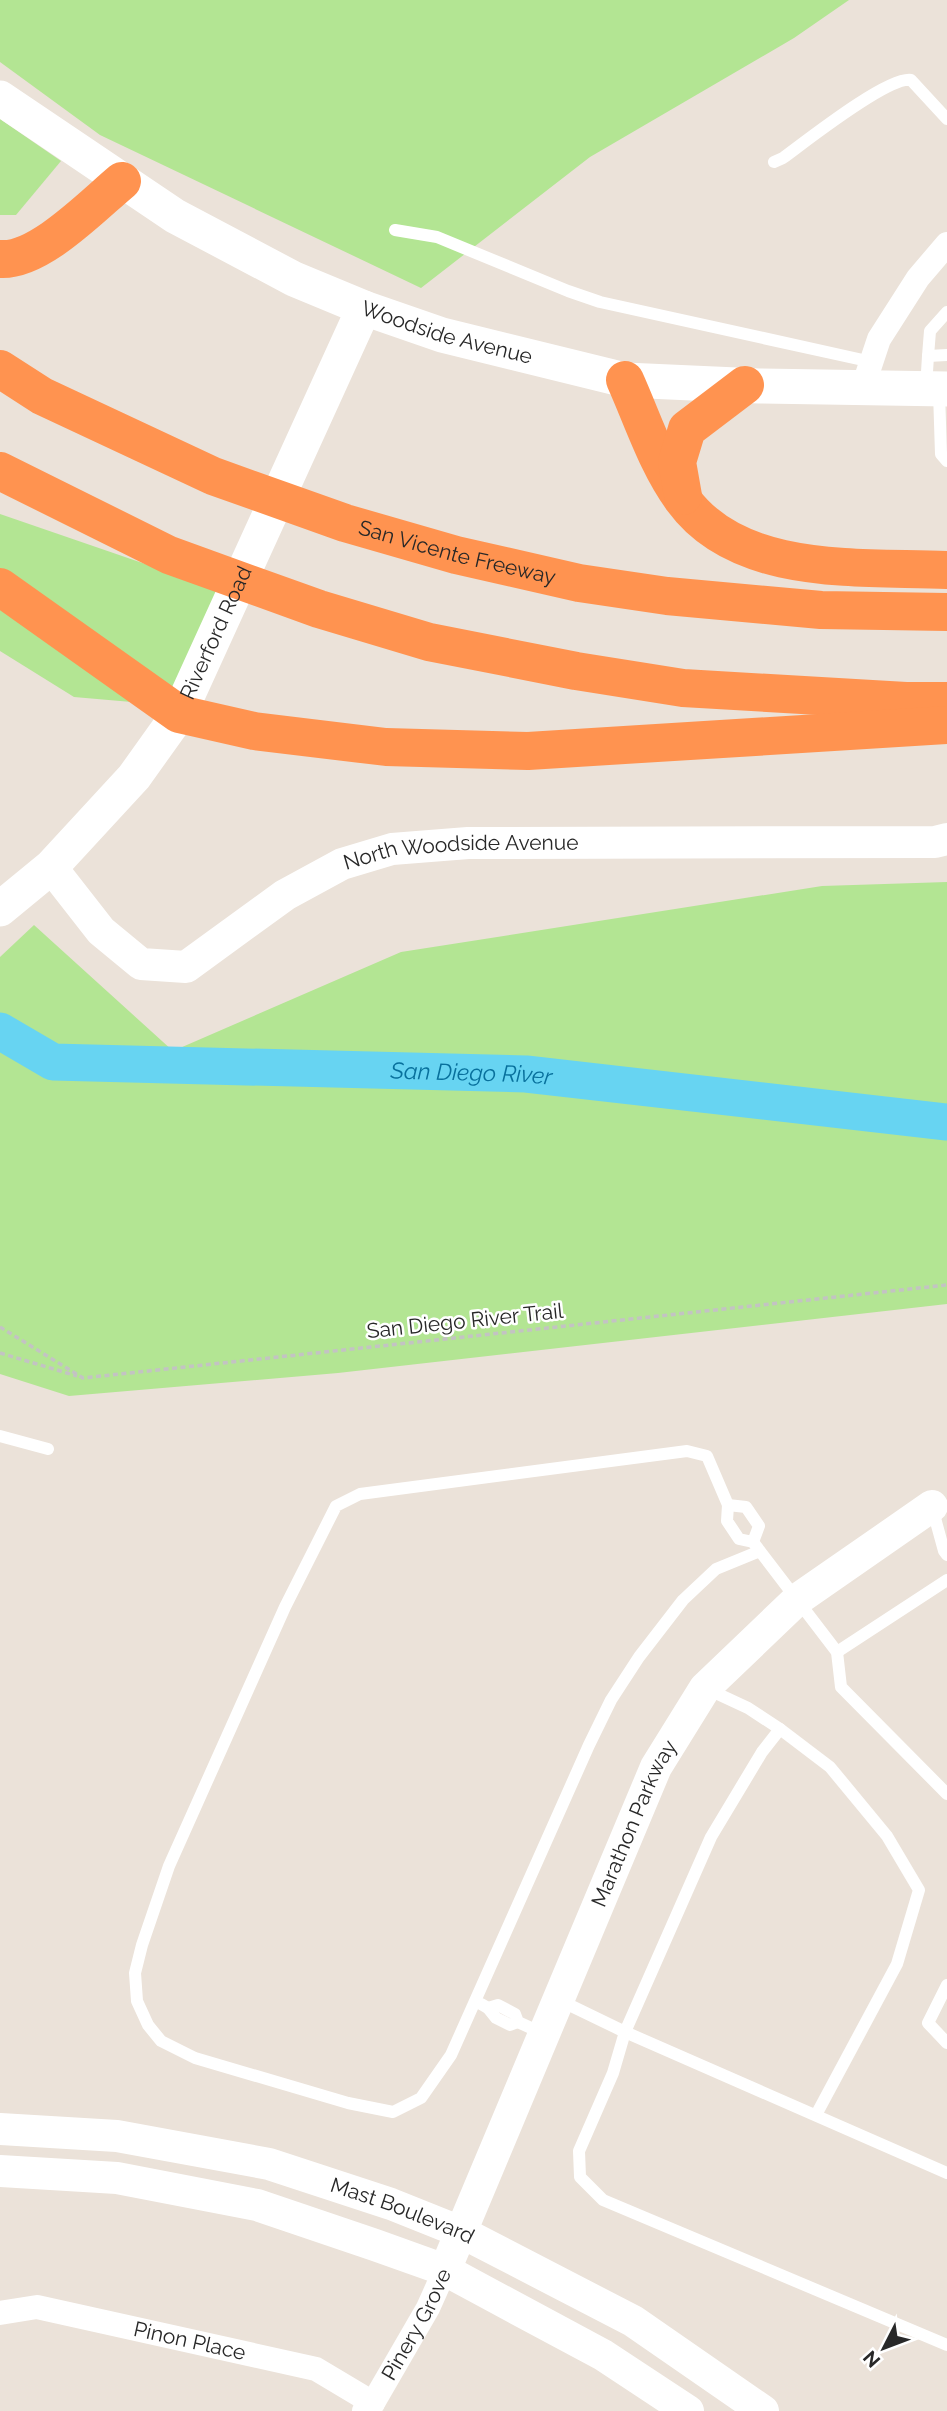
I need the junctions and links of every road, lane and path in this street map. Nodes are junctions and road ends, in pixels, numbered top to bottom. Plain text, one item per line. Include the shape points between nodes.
1 (0, 98) edge
2 (947, 119) edge
3 (774, 162) dead end
4 (122, 181) junction
5 (395, 230) dead end
6 (947, 244) edge
7 (0, 259) edge
8 (364, 308) junction
9 (947, 312) edge
10 (947, 355) edge
11 (0, 369) edge
12 (867, 375) junction
13 (625, 380) junction
14 (935, 380) edge
15 (745, 385) junction
16 (947, 461) edge
17 (0, 471) edge
18 (684, 502) junction
19 (947, 569) edge
20 (0, 587) edge
21 (947, 611) edge
22 (947, 701) edge
23 (179, 714) junction
24 (947, 725) edge
25 (947, 839) edge
26 (51, 867) junction
27 (6, 903) edge
28 (947, 1285) edge
29 (0, 1327) edge
30 (0, 1353) edge
31 (83, 1378) junction
32 (0, 1436) edge
33 (48, 1449) dead end
34 (728, 1505) junction
35 (932, 1506) joint
36 (757, 1547) junction
37 (947, 1555) edge
38 (947, 1580) edge
39 (798, 1599) junction
40 (837, 1652) junction
41 (705, 1688) junction
42 (780, 1729) junction
43 (947, 1794) edge
44 (947, 1985) edge
45 (559, 1999) junction
46 (482, 2005) junction
47 (531, 2028) junction
48 (625, 2032) junction
49 (947, 2043) edge
50 (816, 2115) junction
51 (0, 2129) edge
52 (0, 2171) edge
53 (947, 2173) edge
54 (461, 2232) junction
55 (444, 2270) junction
56 (0, 2313) edge
57 (947, 2345) edge
58 (368, 2407) edge
59 (688, 2411) edge
60 (763, 2411) edge

1 - 4 main road, Woodside Avenue
2 - 3 lane via 911,80 904,79 868,97
4 - 7 highway via 44,246
4 - 8 main road, Woodside Avenue via 175,216 294,279
5 - 12 lane via 437,237 613,305
6 - 12 street via 918,278 879,339
8 - 13 main road, Woodside Avenue via 442,335
8 - 23 main road, Riverford Road
9 - 14 lane via 930,331
10 - 14 lane
11 - 21 highway, San Vicente Freeway via 42,396 213,476 345,523 456,555 642,593 821,610
12 - 14 main road, Woodside Avenue
12 - 15 main road, Woodside Avenue
13 - 15 main road, Woodside Avenue
13 - 18 highway via 664,470
14 - 16 lane via 940,454
15 - 18 highway via 687,429 677,462
17 - 22 highway via 169,555 319,609 429,642 670,686
18 - 19 highway via 709,526 751,551 799,564
20 - 23 highway
23 - 24 highway via 254,731 386,747 528,751
23 - 26 main road, Riverford Road via 134,777
25 - 26 street, North Woodside Avenue via 468,843 392,849 342,864 285,895 186,967 141,964 101,931
26 - 27 main road, Riverford Road
28 - 31 path, San Diego River Trail
29 - 31 path
30 - 31 path
32 - 33 lane
34 - 36 lane via 727,1521 739,1539
34 - 36 lane via 746,1507 759,1526
34 - 46 lane via 707,1456 687,1451 360,1494 336,1506 285,1608 169,1866 142,1945 135,1973 137,2001 148,2025 161,2041 195,2058 393,2112 421,2098
35 - 37 lane
35 - 39 street, Marathon Parkway
36 - 39 lane
36 - 46 lane via 716,1569 683,1600 611,1700
38 - 40 lane
39 - 40 lane
39 - 41 street, Marathon Parkway
40 - 43 lane via 841,1687
41 - 42 lane
41 - 45 street, Marathon Parkway via 656,1767
42 - 48 lane via 711,1837
42 - 50 lane via 830,1768 887,1836 919,1890 897,1964
44 - 49 lane via 928,2023
45 - 47 street, Marathon Parkway
45 - 48 lane
46 - 47 lane via 498,2005
47 - 54 street, Marathon Parkway
48 - 50 lane
48 - 57 lane via 613,2073 579,2151 580,2177 603,2200
50 - 53 lane
51 - 54 street, Mast Boulevard via 117,2136 269,2164
52 - 55 street, Mast Boulevard via 117,2178 257,2205
54 - 55 street, Pinery Grove
54 - 60 street, Mast Boulevard via 633,2321
55 - 58 street, Pinery Grove via 428,2308
55 - 59 street, Mast Boulevard via 603,2355
56 - 58 street, Pinon Place via 37,2307 316,2369

